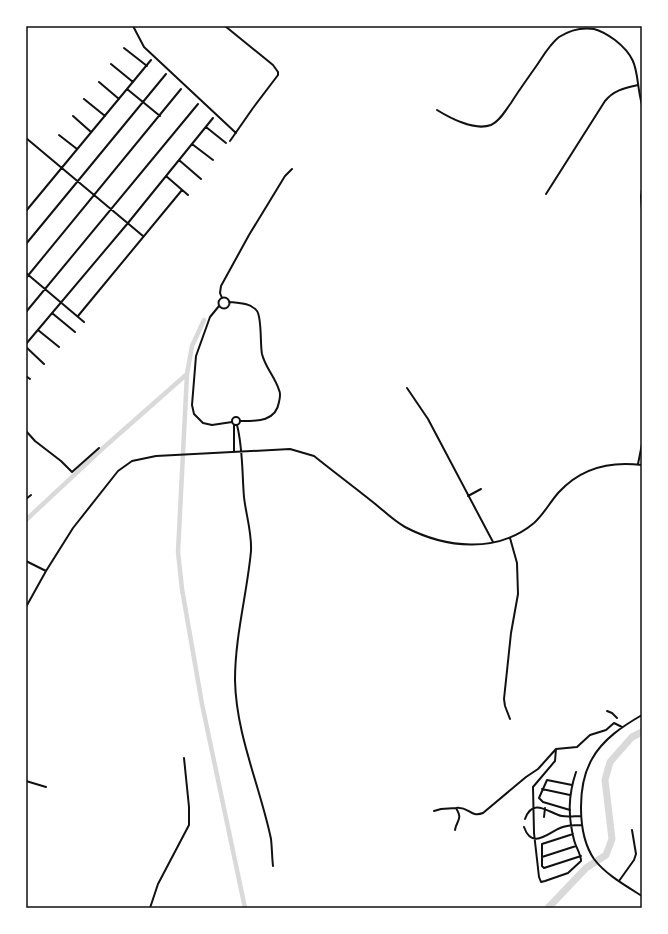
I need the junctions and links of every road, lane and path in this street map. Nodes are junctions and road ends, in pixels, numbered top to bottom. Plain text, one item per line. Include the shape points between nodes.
1 (133, 26) edge
2 (225, 26) edge
3 (124, 48) dead end
4 (152, 60) dead end
5 (111, 64) dead end
6 (147, 66) junction
7 (166, 74) dead end
8 (99, 82) dead end
9 (133, 82) junction
10 (638, 86) junction
11 (127, 89) junction
12 (181, 89) dead end
13 (84, 99) dead end
14 (119, 99) junction
15 (143, 102) junction
16 (198, 104) dead end
17 (642, 105) edge
18 (437, 110) dead end
19 (73, 116) dead end
20 (105, 116) junction
21 (160, 116) junction
22 (213, 118) dead end
23 (206, 127) junction
24 (91, 132) junction
25 (236, 133) junction
26 (59, 135) dead end
27 (26, 138) edge
28 (230, 141) dead end
29 (226, 143) dead end
30 (192, 144) junction
31 (77, 149) junction
32 (179, 160) junction
33 (213, 160) dead end
34 (61, 168) junction
35 (292, 170) dead end
36 (166, 176) junction
37 (201, 179) dead end
38 (77, 182) junction
39 (642, 189) edge
40 (182, 190) junction
41 (546, 194) dead end
42 (94, 195) junction
43 (188, 195) dead end
44 (111, 209) junction
45 (642, 210) edge
46 (26, 211) edge
47 (128, 223) junction
48 (143, 236) junction
49 (26, 244) edge
50 (27, 274) edge
51 (26, 278) edge
52 (45, 289) junction
53 (222, 298) junction
54 (61, 302) junction
55 (229, 302) junction
56 (219, 306) junction
57 (26, 312) edge
58 (52, 313) junction
59 (78, 316) junction
60 (84, 322) dead end
61 (38, 330) junction
62 (74, 332) dead end
63 (26, 346) edge
64 (59, 348) dead end
65 (44, 364) dead end
66 (26, 376) edge
67 (30, 379) dead end
68 (407, 388) dead end
69 (240, 421) junction
70 (232, 422) junction
71 (236, 425) junction
72 (26, 431) edge
73 (239, 436) junction
74 (234, 437) junction
75 (642, 444) edge
76 (99, 448) dead end
77 (241, 450) junction
78 (234, 451) junction
79 (638, 464) junction
80 (642, 465) edge
81 (481, 489) dead end
82 (31, 495) dead end
83 (468, 496) junction
84 (26, 499) edge
85 (510, 538) junction
86 (493, 542) junction
87 (26, 561) edge
88 (46, 571) junction
89 (26, 607) edge
90 (607, 711) dead end
91 (642, 716) edge
92 (617, 718) dead end
93 (510, 719) dead end
94 (622, 728) junction
95 (556, 749) junction
96 (184, 758) dead end
97 (576, 772) dead end
98 (26, 781) edge
99 (572, 785) junction
100 (46, 787) dead end
101 (542, 790) junction
102 (570, 795) junction
103 (456, 808) junction
104 (545, 808) junction
105 (570, 810) junction
106 (434, 812) dead end
107 (570, 816) junction
108 (581, 816) junction
109 (544, 817) dead end
110 (525, 819) dead end
111 (582, 825) junction
112 (571, 826) junction
113 (524, 827) dead end
114 (455, 830) dead end
115 (632, 830) dead end
116 (573, 834) junction
117 (576, 846) junction
118 (581, 856) junction
119 (542, 857) junction
120 (273, 866) dead end
121 (619, 881) junction
122 (642, 896) edge
123 (150, 908) edge

1 - 25 street via 144,47
2 - 25 street via 278,72
3 - 6 street
4 - 6 street
5 - 9 street
6 - 9 street
7 - 15 street
8 - 14 street
9 - 11 street
10 - 17 street
10 - 18 street via 636,68 628,52 605,33 582,28 569,31 558,38 505,112 492,124 474,127
10 - 41 street via 616,92 607,98
11 - 14 street
11 - 15 street
12 - 21 street
13 - 20 street
14 - 20 street
15 - 21 street
15 - 38 street
16 - 44 street
19 - 24 street
20 - 24 street
21 - 42 street
22 - 23 street
23 - 29 street
23 - 30 street
24 - 31 street
25 - 28 street
26 - 31 street
27 - 34 street
30 - 32 street
30 - 33 street
31 - 34 street
32 - 36 street
32 - 37 street
34 - 38 street
34 - 46 street
35 - 53 street via 285,176 221,286
36 - 40 street
36 - 47 street
38 - 42 street
38 - 49 street
39 - 45 street
40 - 43 street
40 - 48 street
42 - 44 street
42 - 50 street
44 - 47 street
44 - 52 street
47 - 48 street
47 - 54 street
48 - 59 street
50 - 51 street
50 - 52 street
52 - 54 street
52 - 57 street
53 - 55 street
53 - 56 street via 219,300
54 - 58 street
54 - 59 street
55 - 56 street via 226,308
55 - 69 street via 249,305 257,311 262,352 280,393 279,404 272,415 258,421
56 - 70 street via 210,318 196,356 192,405 194,414 203,423 212,425
58 - 61 street
58 - 62 street
59 - 60 street
61 - 63 street
61 - 64 street
63 - 65 street
66 - 67 street
68 - 83 street via 428,419
69 - 70 street via 236,417
69 - 71 street
70 - 71 street
71 - 73 street
71 - 74 street
72 - 76 street via 72,472
73 - 74 street
73 - 77 street
74 - 78 street
75 - 79 street
77 - 78 street
77 - 86 street via 290,448 302,451 314,456 404,526 423,535 459,544
77 - 120 street via 251,542 237,642 235,680 241,728 271,841
78 - 88 street via 138,459 121,467 73,528
79 - 80 street
79 - 85 street via 609,464 583,473 559,492 534,523
81 - 83 street
82 - 84 street
83 - 86 street
85 - 86 street
85 - 93 street via 519,582 504,699
87 - 88 street
88 - 89 street
90 - 92 street
91 - 94 street
94 - 95 street via 614,723 606,730 590,735 577,747
94 - 108 street via 605,741 592,758 584,782
95 - 103 street via 538,769 483,814
95 - 118 street via 555,761 533,787 534,833 540,880 545,882 568,873 581,861
96 - 123 street via 189,825 158,884
97 - 99 street
98 - 100 street
99 - 101 street via 547,780
99 - 102 street
101 - 102 street
101 - 105 street via 539,798 541,801
102 - 105 street
103 - 106 street
103 - 114 street via 460,819
104 - 107 street via 562,816
104 - 109 street
104 - 110 street via 532,809
105 - 107 street
107 - 108 street
107 - 112 street
108 - 111 street
111 - 112 street
111 - 121 street via 595,859
112 - 113 street via 560,828 540,839 528,834
112 - 116 street
115 - 121 street via 636,854
116 - 117 street
116 - 119 street via 542,844
117 - 118 street
117 - 119 street
118 - 119 street via 544,868
121 - 122 street

